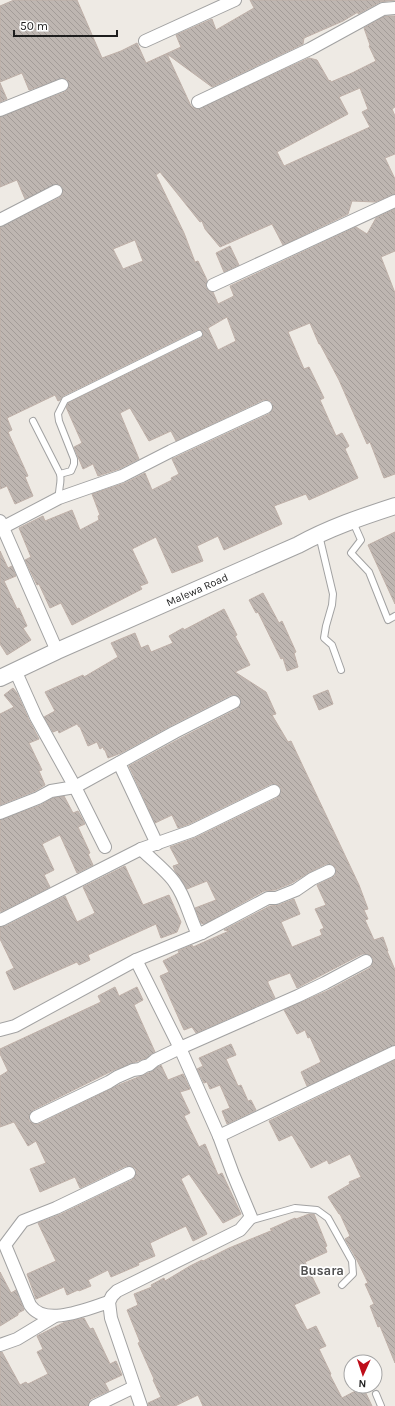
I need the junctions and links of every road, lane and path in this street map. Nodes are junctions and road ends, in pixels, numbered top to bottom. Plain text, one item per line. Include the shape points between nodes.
1 (235, 0) edge
2 (395, 8) edge
3 (145, 42) dead end
4 (62, 85) dead end
5 (198, 102) dead end
6 (0, 110) edge
7 (56, 192) dead end
8 (395, 201) edge
9 (0, 220) edge
10 (213, 285) dead end
11 (199, 334) dead end
12 (266, 407) dead end
13 (33, 421) dead end
14 (60, 474) junction
15 (60, 498) junction
16 (395, 506) edge
17 (353, 520) junction
18 (1, 525) edge
19 (318, 534) junction
20 (395, 616) edge
21 (57, 651) junction
22 (15, 670) junction
23 (341, 670) dead end
24 (0, 678) edge
25 (234, 702) dead end
26 (119, 763) junction
27 (75, 787) junction
28 (274, 791) dead end
29 (0, 813) edge
30 (157, 844) junction
31 (105, 847) dead end
32 (142, 849) junction
33 (329, 871) dead end
34 (0, 920) edge
35 (202, 933) junction
36 (136, 960) junction
37 (366, 961) dead end
38 (0, 1030) edge
39 (180, 1048) junction
40 (395, 1052) edge
41 (36, 1117) dead end
42 (219, 1136) junction
43 (129, 1173) dead end
44 (247, 1222) junction
45 (2, 1242) edge
46 (342, 1285) dead end
47 (109, 1302) junction
48 (55, 1316) junction
49 (0, 1345) edge
50 (134, 1387) junction
51 (376, 1394) dead end
52 (94, 1406) edge
53 (141, 1406) edge
54 (381, 1406) edge

1 - 3 street
2 - 5 street via 383,9 310,49
4 - 6 street
7 - 9 street
8 - 10 street
11 - 14 lane via 65,400 58,414 74,464 71,471
12 - 15 street via 122,476
13 - 14 lane
14 - 15 lane
15 - 18 street
16 - 17 street, Malewa Road
17 - 19 street, Malewa Road
17 - 20 lane via 361,540 350,553 369,572 388,620
18 - 21 street
19 - 21 street, Malewa Road
19 - 23 lane via 333,594 324,638 332,645
21 - 22 street, Malewa Road
22 - 24 street, Malewa Road
22 - 27 street via 36,717
25 - 26 street
26 - 27 street
26 - 30 street
27 - 29 street via 51,792
27 - 31 street
28 - 30 street via 192,831
30 - 32 street
32 - 34 street
32 - 35 street via 175,882 188,907 191,921 197,932
33 - 35 street via 296,890 276,898 268,898
35 - 36 street
36 - 38 street via 15,1026
36 - 39 street
37 - 39 street via 326,983
39 - 41 street
39 - 42 street
40 - 42 street
42 - 44 street via 251,1218
43 - 45 street via 23,1222
44 - 46 lane via 295,1208 317,1210 328,1218 352,1261 353,1274
44 - 47 street via 240,1230 117,1291
45 - 48 street via 34,1311
47 - 48 street
47 - 50 street via 111,1318
48 - 49 street via 16,1339
50 - 52 street
50 - 53 street
51 - 54 lane

